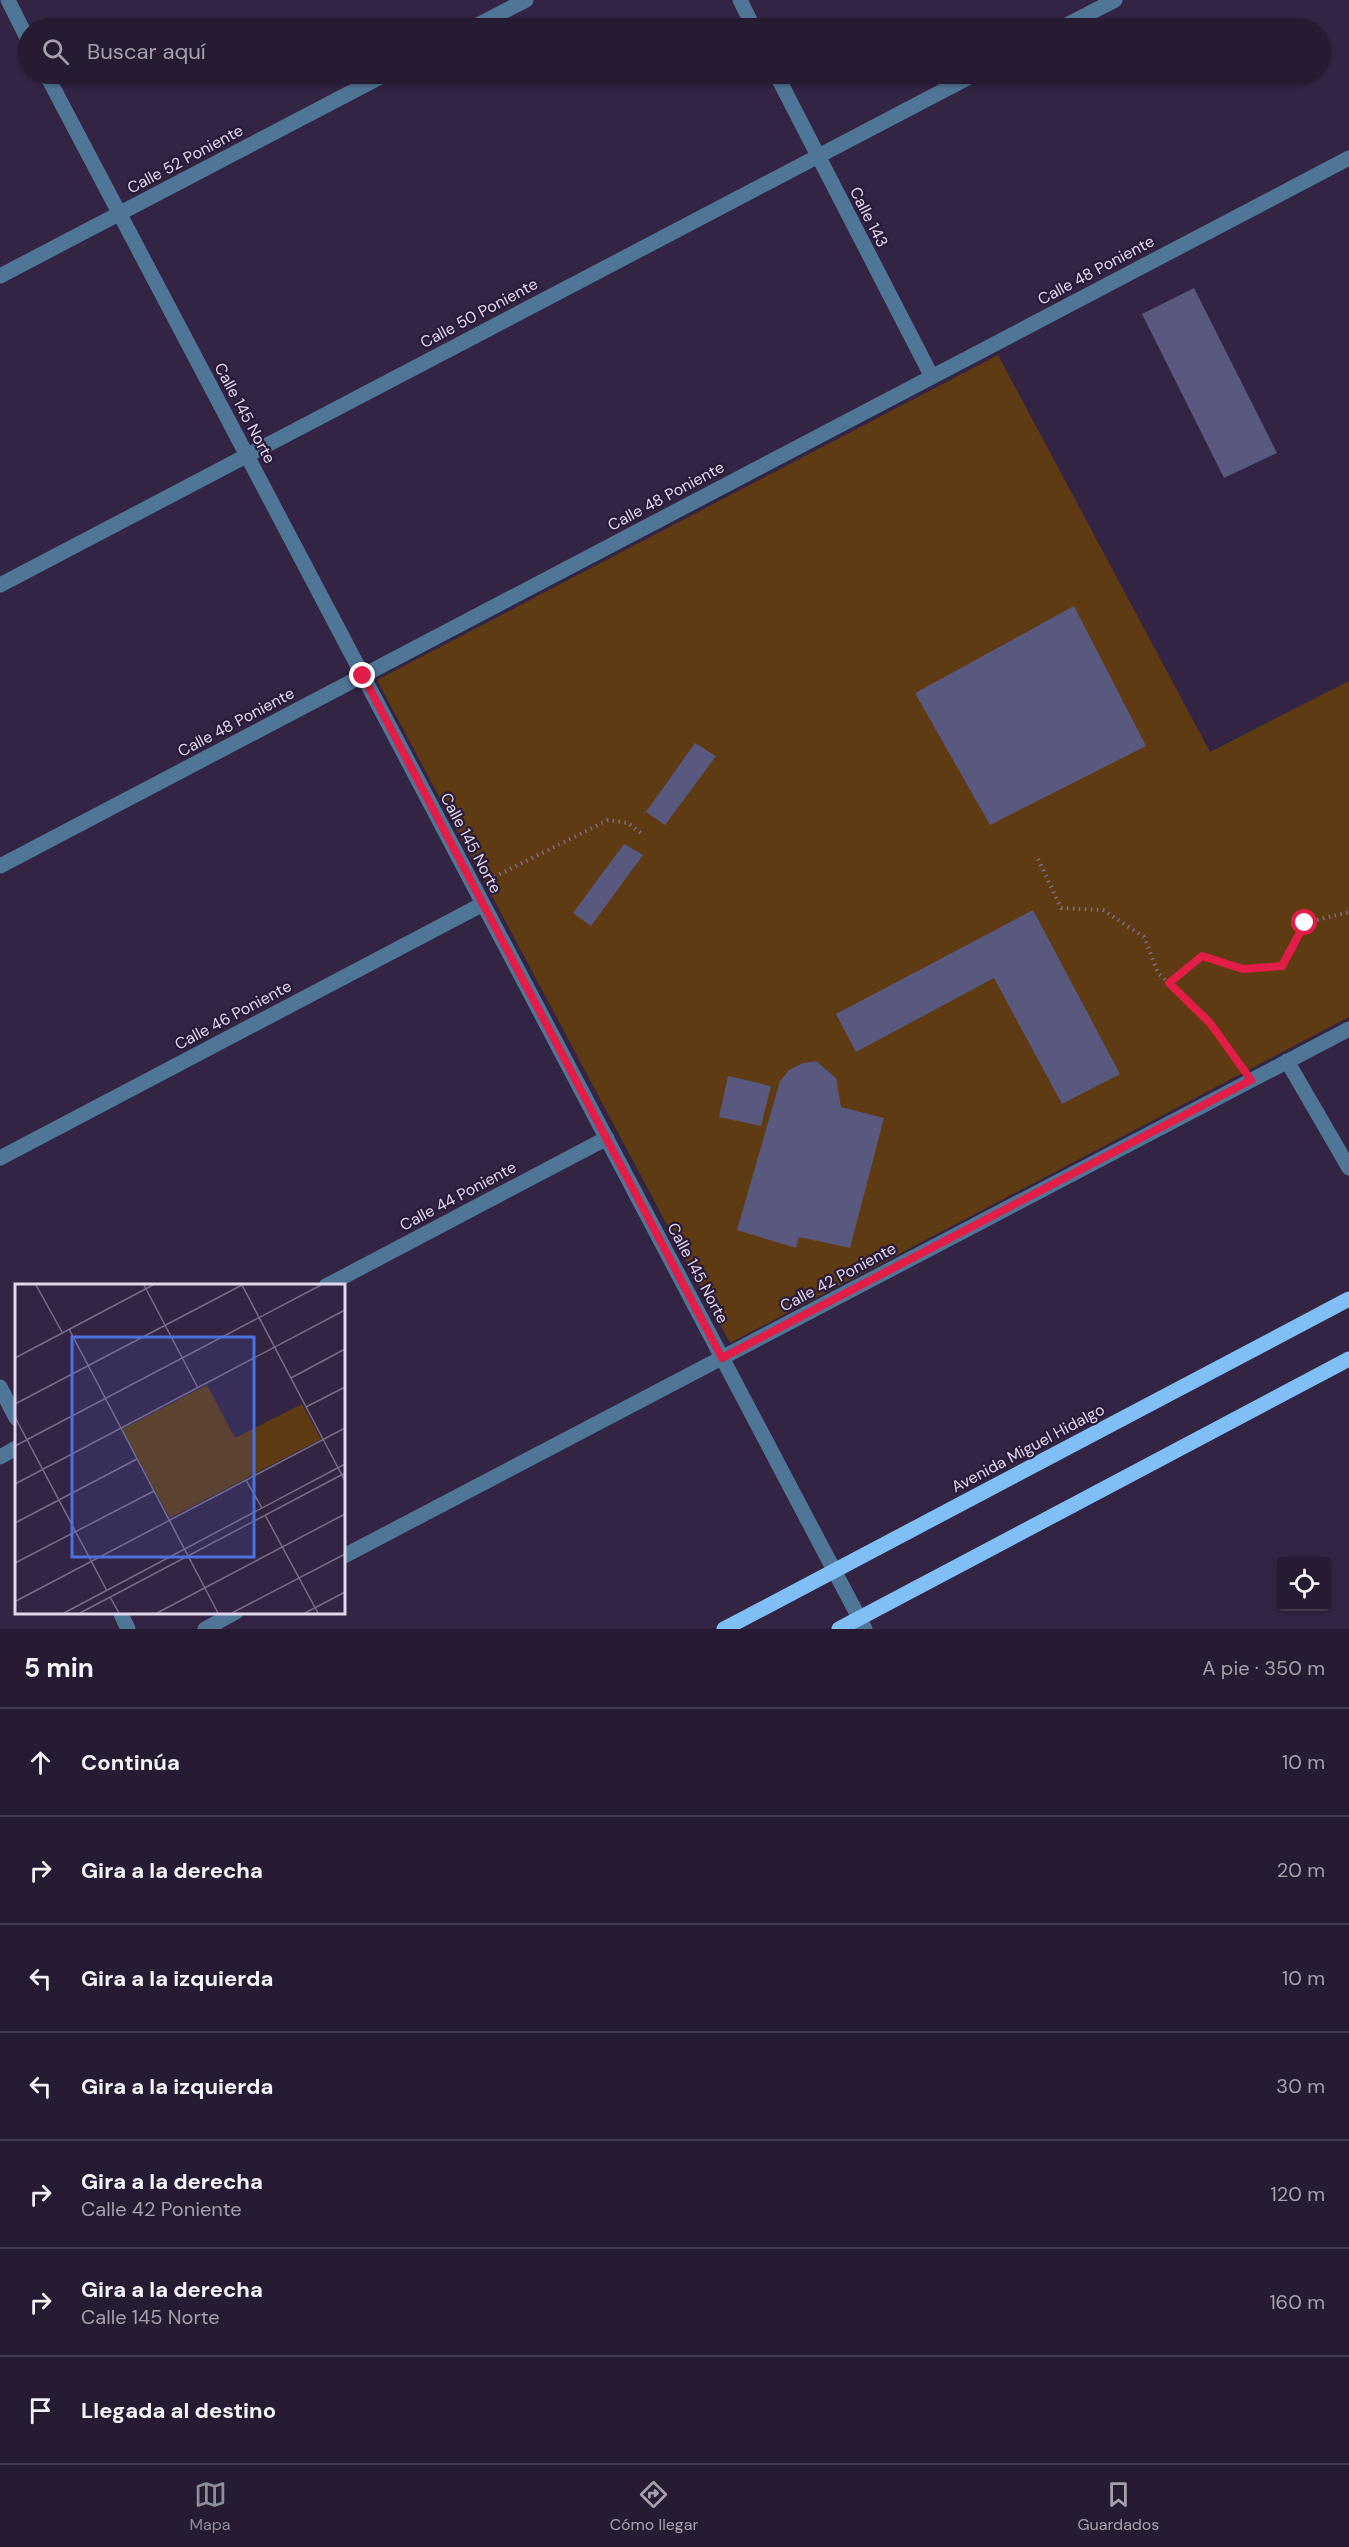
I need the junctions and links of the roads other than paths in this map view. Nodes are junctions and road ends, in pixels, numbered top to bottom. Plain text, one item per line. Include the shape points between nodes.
1 (8, 0) edge
2 (526, 0) edge
3 (740, 0) edge
4 (1115, 0) edge
5 (491, 18) edge
6 (749, 18) edge
7 (1080, 18) edge
8 (18, 20) edge
9 (51, 84) edge
10 (367, 84) edge
11 (781, 84) edge
12 (956, 84) edge
13 (817, 156) junction
14 (1349, 158) edge
15 (120, 213) junction
16 (0, 276) edge
17 (932, 377) junction
18 (247, 456) junction
19 (0, 585) edge
20 (363, 676) junction
21 (0, 866) edge
22 (483, 904) junction
23 (1349, 1029) edge
24 (1287, 1061) junction
25 (607, 1138) junction
26 (0, 1158) edge
27 (1349, 1168) edge
28 (330, 1284) edge
29 (1349, 1299) edge
30 (722, 1358) junction
31 (1349, 1359) edge
32 (0, 1387) edge
33 (15, 1416) edge
34 (15, 1449) edge
35 (0, 1457) edge
36 (345, 1555) edge
37 (834, 1571) junction
38 (121, 1614) edge
39 (232, 1614) edge
40 (862, 1624) edge
41 (128, 1629) edge
42 (205, 1629) edge
43 (724, 1629) edge
44 (838, 1629) edge

1 - 8 street
2 - 5 street
3 - 6 street
4 - 7 street
9 - 15 street, Calle 145 Norte
10 - 15 street, Calle 52 Poniente
11 - 13 street, Calle 143
12 - 13 street, Calle 50 Poniente
13 - 17 street, Calle 143
13 - 18 street, Calle 50 Poniente
14 - 17 street, Calle 48 Poniente
15 - 16 street, Calle 52 Poniente
15 - 18 street, Calle 145 Norte
17 - 20 street, Calle 48 Poniente
18 - 19 street, Calle 50 Poniente
18 - 20 street, Calle 145 Norte
20 - 21 street, Calle 48 Poniente
20 - 22 street, Calle 145 Norte
22 - 25 street, Calle 145 Norte
22 - 26 street, Calle 46 Poniente
23 - 24 street, Calle 42 Poniente
24 - 27 street
24 - 30 street, Calle 42 Poniente
25 - 28 street, Calle 44 Poniente
25 - 30 street, Calle 145 Norte
29 - 37 main road, Avenida Miguel Hidalgo
30 - 36 street, Calle 42 Poniente
30 - 37 street, Calle 145 Norte
31 - 40 main road
32 - 33 street
34 - 35 street
37 - 40 street, Calle 145 Norte
37 - 43 main road, Avenida Miguel Hidalgo
38 - 41 street
39 - 42 street
40 - 44 main road

